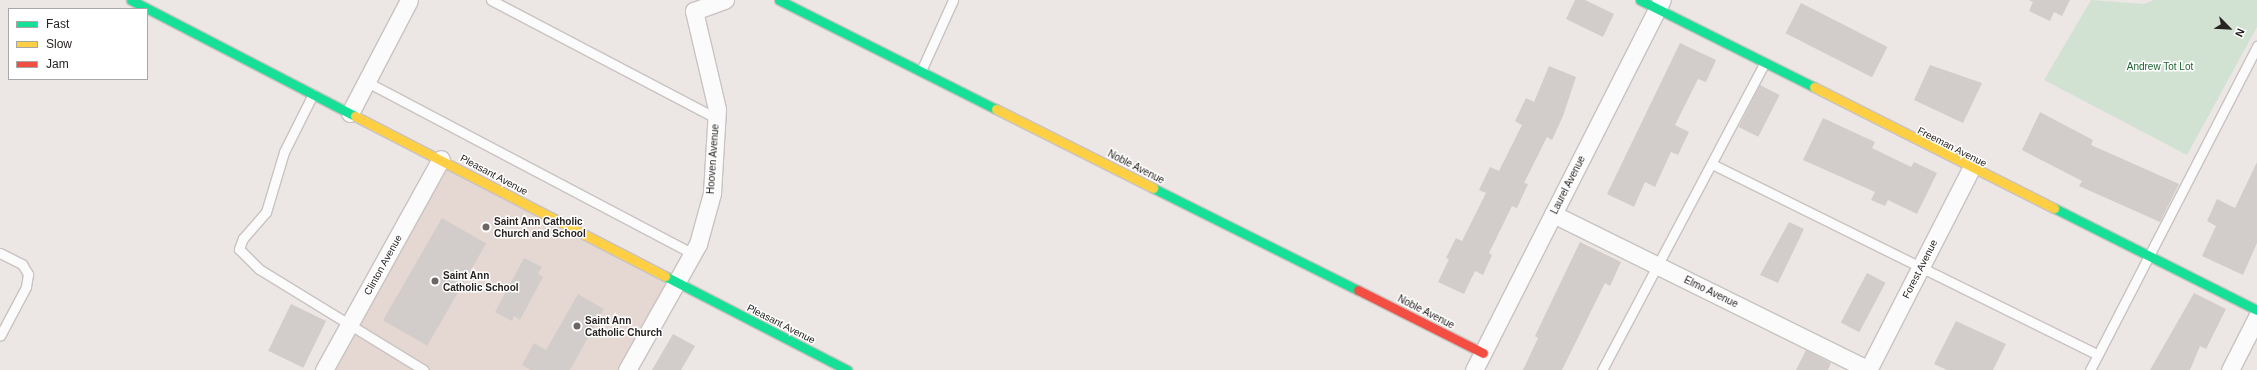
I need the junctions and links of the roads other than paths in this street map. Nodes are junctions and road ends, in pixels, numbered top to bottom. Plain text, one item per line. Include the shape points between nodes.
1 (131, 0) edge
2 (410, 0) edge
3 (491, 0) edge
4 (725, 0) edge
5 (780, 0) edge
6 (953, 0) edge
7 (1640, 0) edge
8 (1660, 5) edge
9 (691, 6) edge
10 (146, 8) edge
11 (148, 9) edge
12 (2257, 46) edge
13 (1764, 64) junction
14 (921, 71) junction
15 (367, 82) junction
16 (313, 94) junction
17 (350, 113) junction
18 (716, 118) junction
19 (441, 159) junction
20 (1714, 165) junction
21 (1971, 169) junction
22 (1553, 214) junction
23 (0, 253) edge
24 (693, 254) junction
25 (2150, 255) junction
26 (1657, 266) junction
27 (1921, 267) junction
28 (677, 284) junction
29 (2257, 310) edge
30 (2257, 317) edge
31 (351, 322) junction
32 (0, 336) edge
33 (1483, 353) junction
34 (2098, 355) junction
35 (1606, 369) edge
36 (324, 370) edge
37 (424, 370) edge
38 (627, 370) edge
39 (847, 370) edge
40 (1474, 370) edge
41 (1868, 370) edge
42 (2090, 370) edge
43 (2230, 370) edge

1 - 10 street, Pleasant Avenue
2 - 15 street
3 - 18 lane
4 - 9 street, Hooven Avenue
5 - 14 street, Noble Avenue
6 - 14 lane
7 - 8 street, Freeman Avenue
8 - 13 street, Freeman Avenue
8 - 22 street, Laurel Avenue
9 - 18 street, Hooven Avenue
11 - 16 street, Pleasant Avenue
12 - 25 lane
13 - 20 lane
13 - 21 street, Freeman Avenue
14 - 33 street, Noble Avenue
15 - 17 street
15 - 24 lane
16 - 17 street, Pleasant Avenue
16 - 31 lane via 284,152 266,212 243,238 239,249 259,269
17 - 19 street, Pleasant Avenue
18 - 24 street, Hooven Avenue via 712,193
19 - 28 street, Pleasant Avenue
19 - 31 street, Clinton Avenue
20 - 26 lane
20 - 27 lane
21 - 25 street, Freeman Avenue
21 - 27 street, Forest Avenue
22 - 26 street, Elmo Avenue
22 - 33 street, Laurel Avenue
23 - 32 lane via 22,264 28,274 26,287
24 - 28 street, Hooven Avenue
25 - 29 street, Freeman Avenue
25 - 34 lane
26 - 35 lane
26 - 41 street, Elmo Avenue
27 - 34 lane
27 - 41 street, Forest Avenue
28 - 38 street, Hooven Avenue
28 - 39 street, Pleasant Avenue
30 - 43 street
31 - 36 street, Clinton Avenue
31 - 37 lane
33 - 40 street, Laurel Avenue
34 - 42 lane

